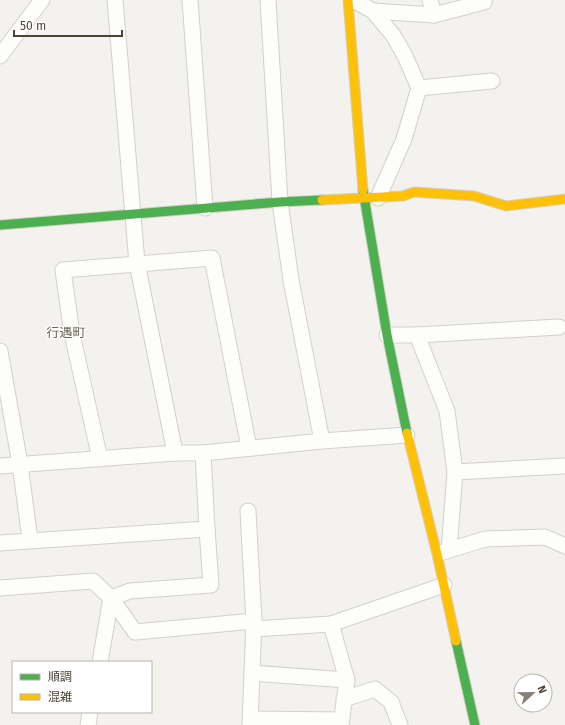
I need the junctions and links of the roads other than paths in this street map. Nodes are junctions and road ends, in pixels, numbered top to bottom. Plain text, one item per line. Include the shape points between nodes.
1 (42, 0) edge
2 (115, 0) edge
3 (190, 0) edge
4 (268, 0) edge
5 (348, 0) edge
6 (353, 0) edge
7 (430, 0) edge
8 (484, 0) edge
9 (372, 12) junction
10 (434, 15) junction
11 (0, 56) edge
12 (492, 81) dead end
13 (419, 88) junction
14 (371, 198) junction
15 (565, 199) edge
16 (280, 202) junction
17 (205, 208) junction
18 (132, 214) junction
19 (0, 225) edge
20 (137, 263) junction
21 (559, 327) dead end
22 (387, 336) junction
23 (418, 336) junction
24 (0, 351) edge
25 (407, 435) junction
26 (322, 441) junction
27 (249, 448) junction
28 (175, 453) junction
29 (203, 453) junction
30 (100, 459) junction
31 (20, 464) junction
32 (0, 466) edge
33 (565, 466) edge
34 (455, 472) junction
35 (248, 511) dead end
36 (207, 528) junction
37 (30, 540) junction
38 (0, 543) edge
39 (565, 546) edge
40 (443, 552) junction
41 (444, 585) junction
42 (0, 588) edge
43 (112, 598) junction
44 (331, 624) junction
45 (254, 625) junction
46 (100, 661) edge
47 (252, 673) junction
48 (347, 680) junction
49 (344, 699) junction
50 (90, 713) edge
51 (250, 722) edge
52 (341, 722) edge
53 (88, 725) edge
54 (400, 725) edge
55 (475, 725) edge

1 - 11 street
2 - 18 street
3 - 17 street
4 - 16 street
5 - 14 street
6 - 9 street
7 - 10 street
8 - 10 street
9 - 10 street
9 - 13 street via 393,35
12 - 13 street
13 - 14 street via 404,139
14 - 15 street via 402,196 414,192 474,196 506,206
14 - 16 street
14 - 22 street
16 - 17 street
16 - 26 street via 291,280
17 - 18 street
18 - 19 street
18 - 20 street
20 - 27 street via 212,258
20 - 28 street
20 - 30 street via 62,270 72,334
21 - 23 street
22 - 23 street
22 - 25 street
23 - 34 street via 447,411
24 - 31 street
25 - 26 street
25 - 40 street
26 - 27 street
27 - 29 street
28 - 29 street
28 - 30 street
29 - 36 street
30 - 31 street
31 - 32 street
31 - 37 street
33 - 34 street
34 - 40 street
35 - 45 street
36 - 37 street
36 - 43 street via 211,585 130,591
37 - 38 street
39 - 40 street via 545,537 485,539
40 - 41 street
41 - 44 street
41 - 55 street
42 - 43 street via 94,581
43 - 45 street via 135,632
43 - 46 street
44 - 45 street
44 - 48 street
45 - 47 street
47 - 48 street
47 - 51 street
48 - 49 street
49 - 52 street
49 - 54 street via 375,689 391,702
50 - 53 street
51 - 52 street

